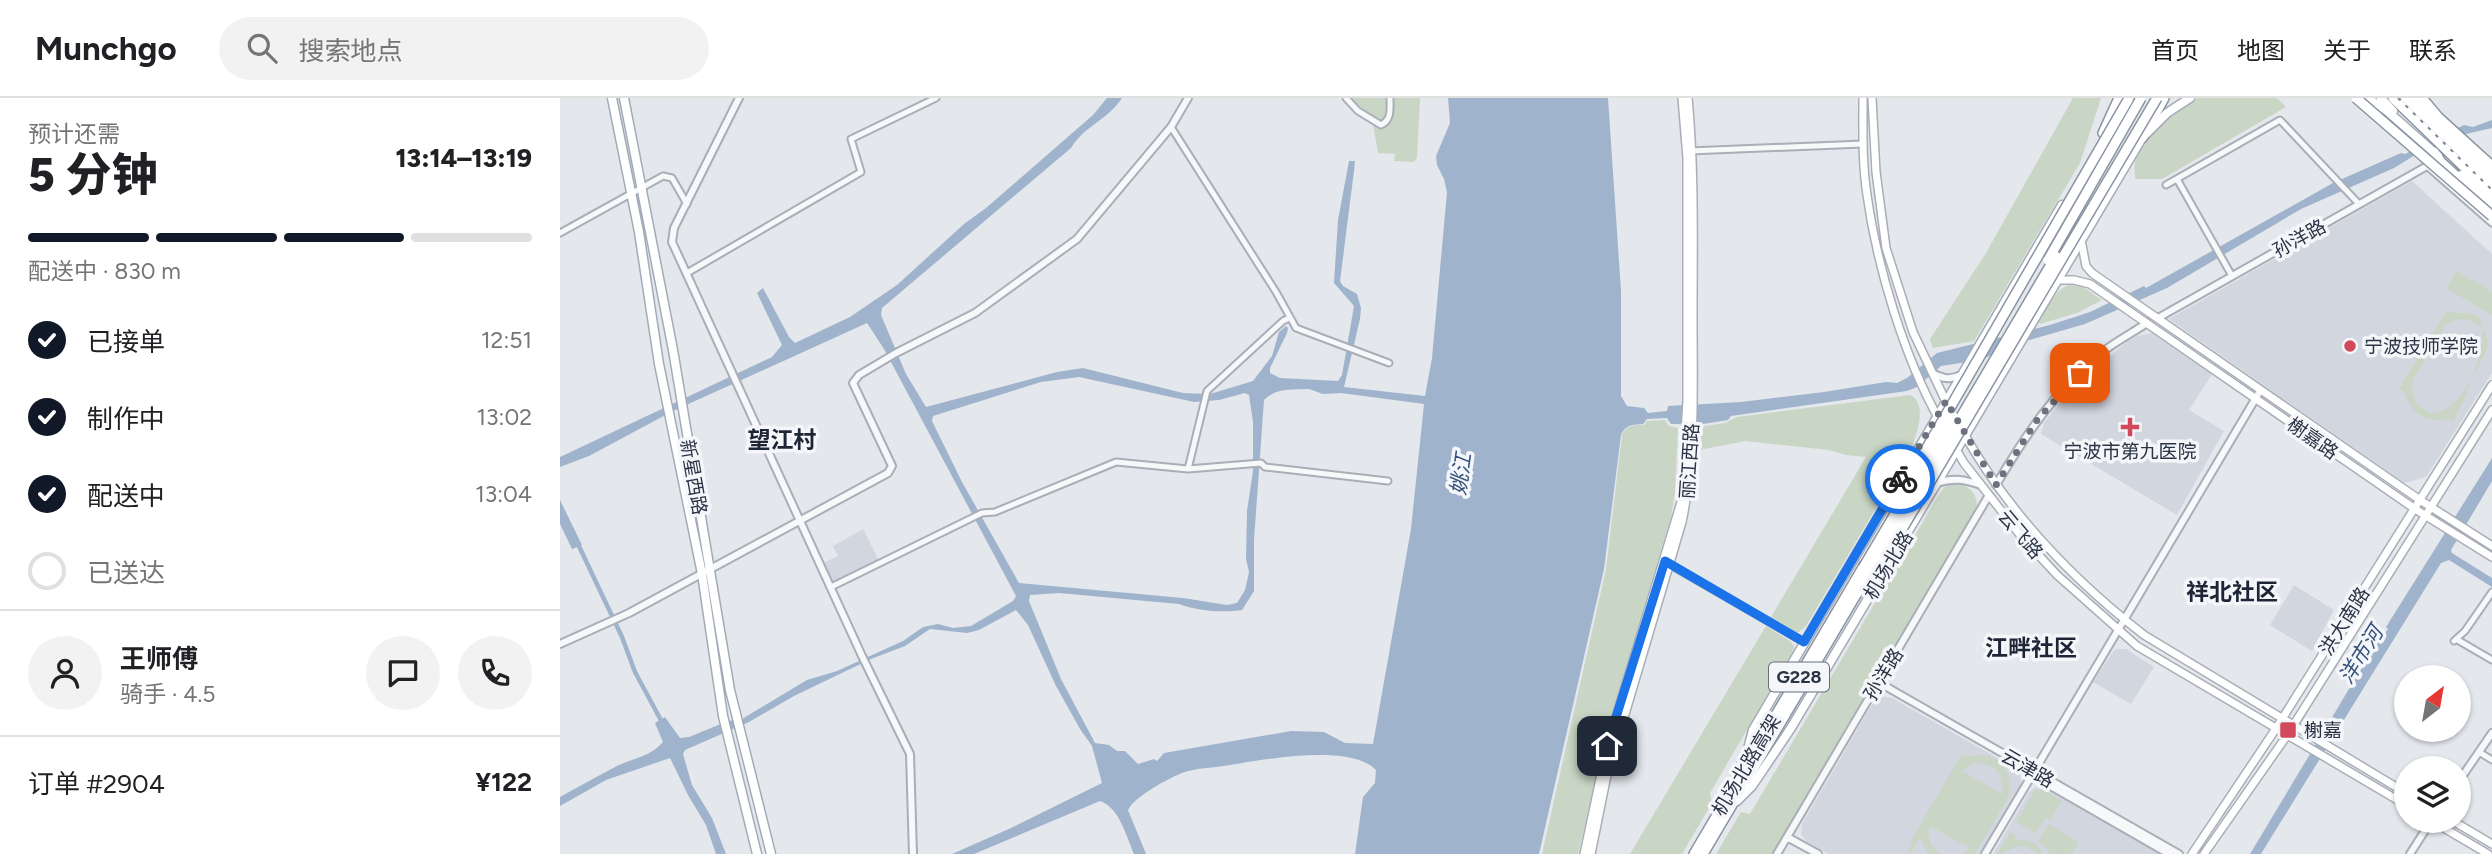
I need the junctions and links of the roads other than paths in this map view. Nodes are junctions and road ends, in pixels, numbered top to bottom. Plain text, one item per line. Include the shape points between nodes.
1 (612, 98) edge
2 (624, 98) edge
3 (739, 98) edge
4 (936, 98) edge
5 (1188, 98) edge
6 (1346, 98) edge
7 (1390, 98) edge
8 (1682, 98) edge
9 (1688, 98) edge
10 (1863, 98) edge
11 (1872, 98) edge
12 (2126, 98) edge
13 (2141, 98) edge
14 (2151, 98) edge
15 (2157, 98) edge
16 (2164, 98) edge
17 (2190, 98) edge
18 (2356, 98) edge
19 (2367, 98) edge
20 (2381, 98) edge
21 (2393, 98) edge
22 (2402, 98) edge
23 (2411, 98) edge
24 (2422, 98) edge
25 (2112, 100) edge
26 (1171, 127) junction
27 (2103, 133) junction
28 (2414, 134) junction
29 (2142, 138) junction
30 (1863, 144) junction
31 (1689, 151) junction
32 (2434, 152) junction
33 (2427, 166) junction
34 (2492, 166) edge
35 (2177, 179) junction
36 (2492, 180) edge
37 (2166, 185) dead end
38 (631, 192) junction
39 (2492, 194) edge
40 (2492, 201) edge
41 (687, 204) junction
42 (2359, 204) junction
43 (2492, 209) edge
44 (2492, 216) edge
45 (2492, 223) edge
46 (560, 233) edge
47 (2081, 240) junction
48 (687, 273) junction
49 (2232, 276) junction
50 (2057, 279) junction
51 (1289, 318) junction
52 (2158, 318) junction
53 (2147, 323) junction
54 (1389, 363) dead end
55 (1932, 373) junction
56 (1961, 375) junction
57 (2492, 385) edge
58 (2260, 391) junction
59 (2255, 398) junction
60 (1946, 401) junction
61 (2492, 410) edge
62 (1937, 416) junction
63 (1965, 435) junction
64 (1956, 450) junction
65 (1188, 470) junction
66 (1388, 481) dead end
67 (1937, 482) junction
68 (1981, 485) junction
69 (1996, 485) junction
70 (1989, 495) junction
71 (2420, 500) junction
72 (2430, 507) junction
73 (2415, 509) junction
74 (2424, 515) junction
75 (801, 521) junction
76 (2492, 546) edge
77 (2492, 557) edge
78 (1667, 563) junction
79 (1869, 571) junction
80 (702, 574) junction
81 (831, 587) junction
82 (2492, 592) edge
83 (2124, 619) junction
84 (2119, 630) junction
85 (1804, 642) junction
86 (560, 644) edge
87 (2492, 660) edge
88 (1877, 684) junction
89 (2282, 720) junction
90 (2293, 726) junction
91 (2277, 727) junction
92 (2492, 733) edge
93 (2288, 734) junction
94 (2479, 752) junction
95 (2492, 760) edge
96 (2471, 764) edge
97 (2034, 774) junction
98 (1733, 786) junction
99 (2394, 786) edge
100 (2394, 798) edge
101 (1732, 806) junction
102 (2471, 832) edge
103 (2423, 833) edge
104 (2452, 833) edge
105 (1787, 837) junction
106 (2492, 844) edge
107 (757, 854) edge
108 (771, 854) edge
109 (913, 854) edge
110 (1584, 854) edge
111 (1591, 854) edge
112 (1694, 854) edge
113 (1703, 854) edge
114 (1777, 854) edge
115 (1818, 854) edge
116 (1987, 854) edge
117 (2169, 854) edge
118 (2179, 854) edge
119 (2192, 854) edge
120 (2204, 854) edge
121 (2410, 854) edge
122 (2488, 854) edge

1 - 38 main road, 新星西路
2 - 108 main road, 新星西路 via 673,350 730,690
3 - 41 street
4 - 48 street via 851,139 861,172
5 - 26 street
6 - 7 street via 1381,125 1389,117
8 - 31 main road
9 - 31 main road, 丽江西路
10 - 30 main road, 云飞路
11 - 55 main road, 云飞路 via 1886,248 1913,332
12 - 27 highway
12 - 79 highway, bridge via 1877,537
13 - 79 highway, 机场北路, bridge
14 - 79 highway, 机场北路, bridge
15 - 79 highway, bridge
16 - 29 highway
17 - 29 main road, G228
18 - 44 highway, bridge
19 - 28 main road
20 - 28 main road
21 - 39 highway
22 - 36 highway
22 - 36 main road
23 - 36 highway
24 - 34 highway
25 - 27 highway, G228
26 - 51 street
26 - 75 street via 1077,239 975,313 859,375 853,383 892,466 882,478
27 - 56 main road, 机场北路 / G228
28 - 32 main road
29 - 47 main road, 机场北路 / G228
30 - 31 street
30 - 62 main road, 云飞路 via 1867,195 1881,261 1905,344
31 - 78 main road, 丽江西路 via 1690,484
32 - 33 street
32 - 40 main road
32 - 43 highway
33 - 42 street, 孙洋路
33 - 45 street
35 - 37 street
35 - 42 street via 2280,120
35 - 49 street
38 - 41 street via 668,175
38 - 46 street
38 - 80 main road, 新星西路 via 659,364
41 - 48 street via 671,235
42 - 49 street, 孙洋路
47 - 50 main road, 机场北路 / G228
47 - 52 main road, 榭嘉路 via 2092,273
48 - 75 street
49 - 52 street, 孙洋路
50 - 53 main road, 榭嘉路 via 2090,284
50 - 63 main road, 机场北路 / G228
51 - 54 street via 1298,330
51 - 65 street via 1207,391
52 - 58 main road, 榭嘉路
53 - 59 main road, 榭嘉路
53 - 69 street via 2068,383 2037,420
55 - 56 street via 1945,379
55 - 60 main road, 云飞路
56 - 60 main road, 机场北路 / G228
57 - 71 main road, 洪大南路
58 - 59 street
58 - 71 main road, 榭嘉路
59 - 73 main road, 榭嘉路
59 - 83 street
60 - 62 main road, 机场北路 / G228
60 - 63 main road, 云飞路
61 - 72 main road, 洪大南路
62 - 64 main road, 云飞路
62 - 85 main road, 机场北路 / G228
63 - 64 main road, 机场北路 / G228
63 - 69 main road, 云飞路
64 - 67 main road, 机场北路 / G228
64 - 68 main road, 云飞路
65 - 66 street via 1261,463
65 - 81 street via 1108,464 995,512 982,513
67 - 68 street via 1961,479
67 - 101 main road, 机场北路 / G228 via 1791,727 1752,786
68 - 70 main road, 云飞路
69 - 83 main road, 云飞路 via 2063,566
70 - 84 main road, 云飞路 via 2057,575
70 - 88 street, 孙洋路
71 - 72 main road, 榭嘉路
71 - 73 main road, 洪大南路
72 - 74 main road, 洪大南路
72 - 76 main road, 榭嘉路
73 - 74 main road, 榭嘉路
73 - 89 main road, 洪大南路
74 - 77 main road, 榭嘉路
74 - 90 main road, 洪大南路
75 - 80 street
75 - 81 street
78 - 85 street
78 - 110 main road, 丽江西路 via 1607,746
78 - 111 main road, 丽江西路 via 1607,775
79 - 98 highway, 机场北路高架 / G228
79 - 101 highway, 机场北路高架 / G228
80 - 86 street
80 - 107 main road, 新星西路 via 723,716
81 - 109 street via 910,754
82 - 87 street via 2455,640
83 - 84 street
83 - 89 main road, 云飞路
84 - 91 main road, 云飞路 via 2137,646
84 - 97 street
85 - 98 main road, 机场北路 / G228 via 1752,730
88 - 97 street, 云津路
88 - 105 street, 孙洋路
89 - 90 main road, 云飞路
89 - 91 main road, 洪大南路
90 - 93 main road, 洪大南路
90 - 99 main road, 云飞路
91 - 93 main road, 云飞路
91 - 119 main road, 洪大南路
92 - 94 street
93 - 100 main road, 云飞路
93 - 120 main road, 洪大南路
94 - 95 street
94 - 96 street
97 - 116 street
97 - 117 street, 云津路
97 - 118 street, 云津路
98 - 112 highway, 机场北路高架 / G228
101 - 113 highway, 机场北路高架 / G228
102 - 106 main road
103 - 121 street
104 - 122 main road
105 - 114 street, 孙洋路
105 - 115 street

